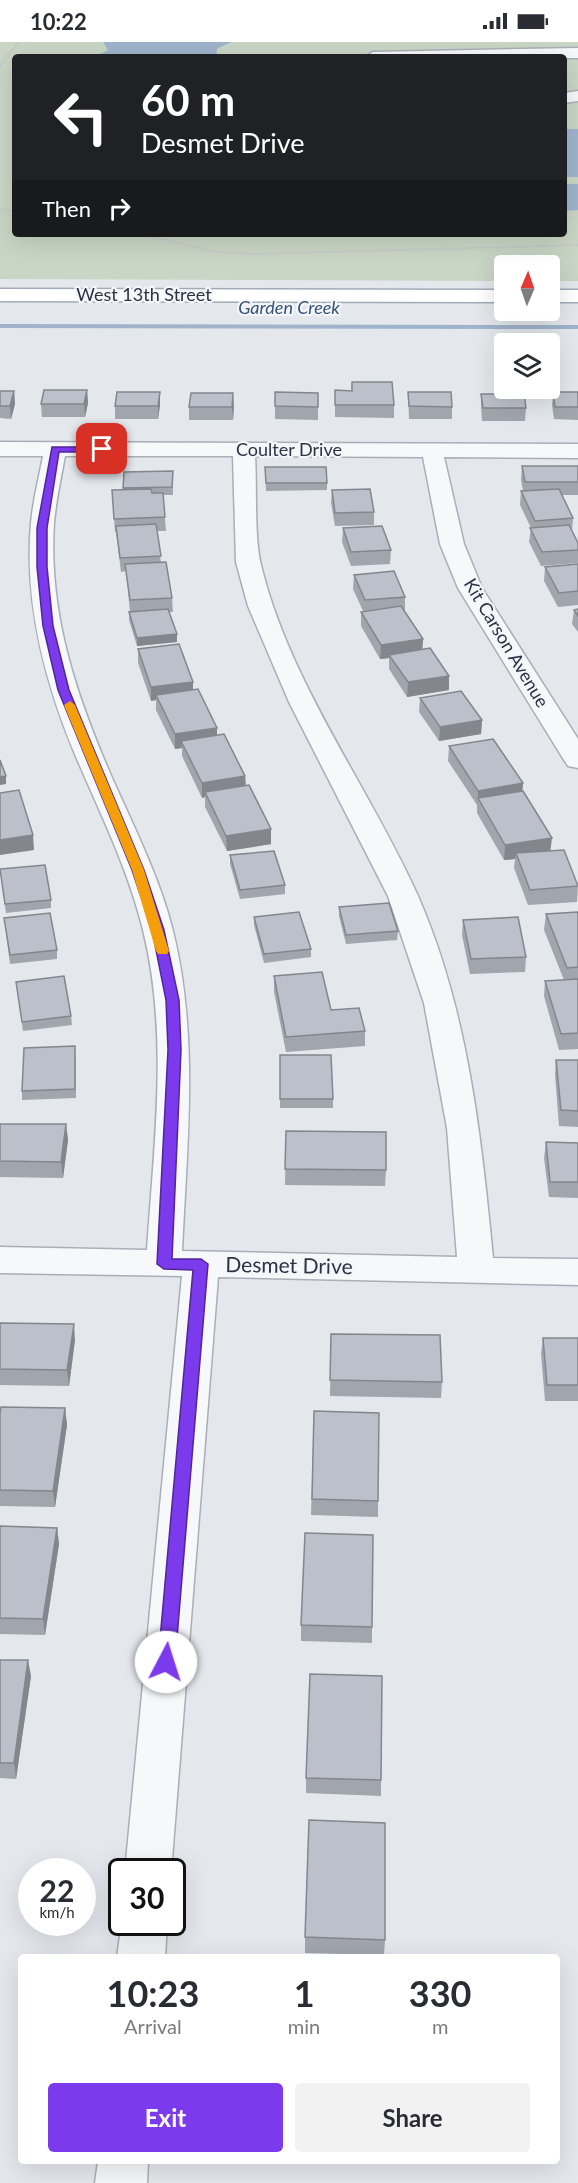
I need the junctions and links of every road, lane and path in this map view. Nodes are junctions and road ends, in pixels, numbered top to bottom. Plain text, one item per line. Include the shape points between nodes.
1 (18, 42) edge
2 (578, 53) edge
3 (527, 54) edge
4 (0, 66) edge
5 (154, 237) edge
6 (578, 245) edge
7 (0, 295) edge
8 (494, 296) edge
9 (560, 296) edge
10 (578, 296) edge
11 (0, 449) edge
12 (55, 449) junction
13 (244, 450) junction
14 (432, 450) junction
15 (578, 451) edge
16 (578, 760) edge
17 (0, 1260) edge
18 (182, 1264) junction
19 (476, 1270) junction
20 (578, 1272) edge
21 (149, 1858) edge
22 (143, 1936) edge
23 (141, 1954) edge
24 (123, 2164) edge
25 (122, 2183) edge

1 - 4 path
2 - 3 street
5 - 6 path via 214,252 256,255
7 - 8 main road, West 13th Street
9 - 10 main road
11 - 12 street, Coulter Drive
12 - 13 street, Coulter Drive
12 - 18 street via 42,528 48,626 63,690 138,870 158,930 173,1000
13 - 14 street, Coulter Drive
13 - 19 street via 248,562 260,606 302,702 404,896 440,1003 464,1128
14 - 15 street, Coulter Drive
14 - 16 street, Kit Carson Avenue via 452,544 470,588
17 - 18 street, Desmet Drive
18 - 19 street, Desmet Drive
18 - 21 street
19 - 20 street, Desmet Drive
22 - 23 street
24 - 25 street

